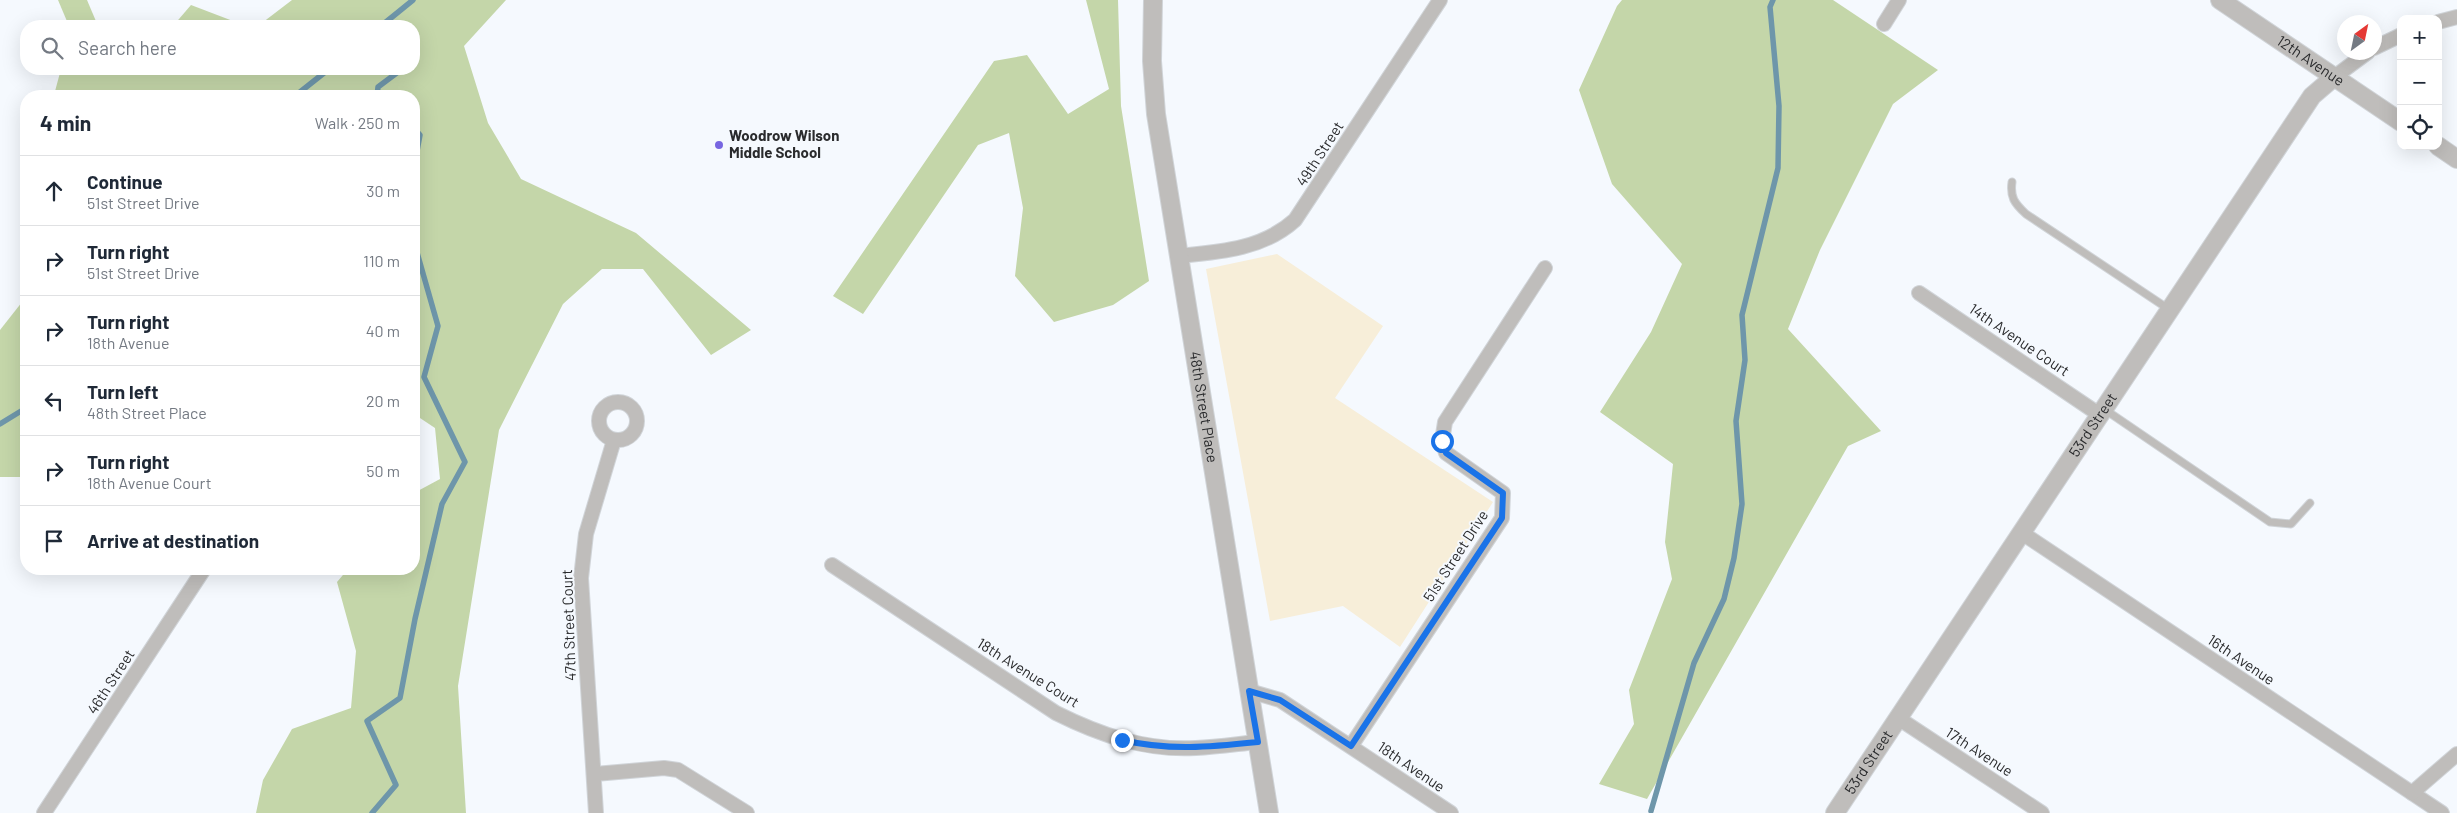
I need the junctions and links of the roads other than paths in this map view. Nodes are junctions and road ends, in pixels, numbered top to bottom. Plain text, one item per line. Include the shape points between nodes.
1 (1153, 0) edge
2 (1440, 0) edge
3 (1899, 0) edge
4 (2220, 0) edge
5 (2457, 17) edge
6 (2442, 21) edge
7 (1884, 24) dead end
8 (2397, 37) edge
9 (2382, 44) edge
10 (2357, 60) edge
11 (2333, 78) junction
12 (2397, 119) edge
13 (2442, 149) edge
14 (2457, 159) edge
15 (2012, 182) dead end
16 (1179, 256) junction
17 (1546, 268) dead end
18 (1919, 293) dead end
19 (2171, 310) junction
20 (2102, 412) junction
21 (614, 440) dead end
22 (2310, 503) dead end
23 (2022, 533) junction
24 (832, 565) dead end
25 (200, 575) edge
26 (1249, 691) junction
27 (1898, 718) junction
28 (1258, 742) junction
29 (1351, 746) junction
30 (2457, 754) edge
31 (595, 774) junction
32 (2412, 793) junction
33 (44, 813) edge
34 (596, 813) edge
35 (747, 813) edge
36 (1269, 813) edge
37 (1451, 813) edge
38 (1835, 813) edge
39 (2042, 813) edge
40 (2442, 813) edge

1 - 16 street, 48th Street Place via 1152,61 1156,114
2 - 16 street, 49th Street via 1295,220 1282,232 1253,245
3 - 7 street
4 - 11 street, 12th Avenue
5 - 6 street
8 - 9 street
10 - 11 street, 53rd Street
11 - 12 street, 12th Avenue
11 - 19 street, 53rd Street via 2312,96
13 - 14 street
15 - 19 lane via 2010,195 2026,214
16 - 26 street, 48th Street Place
17 - 29 street, 51st Street Drive via 1445,422 1442,441 1446,453 1503,493 1502,518
18 - 20 street, 14th Avenue Court
19 - 20 street, 53rd Street
20 - 22 lane via 2270,522 2291,524
20 - 23 street, 53rd Street
21 - 31 street, 47th Street Court via 586,534 581,578
23 - 27 street, 53rd Street
23 - 32 street, 16th Avenue
24 - 28 street, 18th Avenue Court via 1079,724 1144,745 1195,748
25 - 33 street, 46th Street
26 - 28 street, 48th Street Place
26 - 29 street, 18th Avenue via 1280,700
27 - 38 street, 53rd Street
27 - 39 street, 17th Avenue
28 - 36 street, 48th Street Place
29 - 37 street, 18th Avenue
30 - 32 street
31 - 34 street, 47th Street Court
31 - 35 street via 664,768 678,770
32 - 40 street, 16th Avenue

